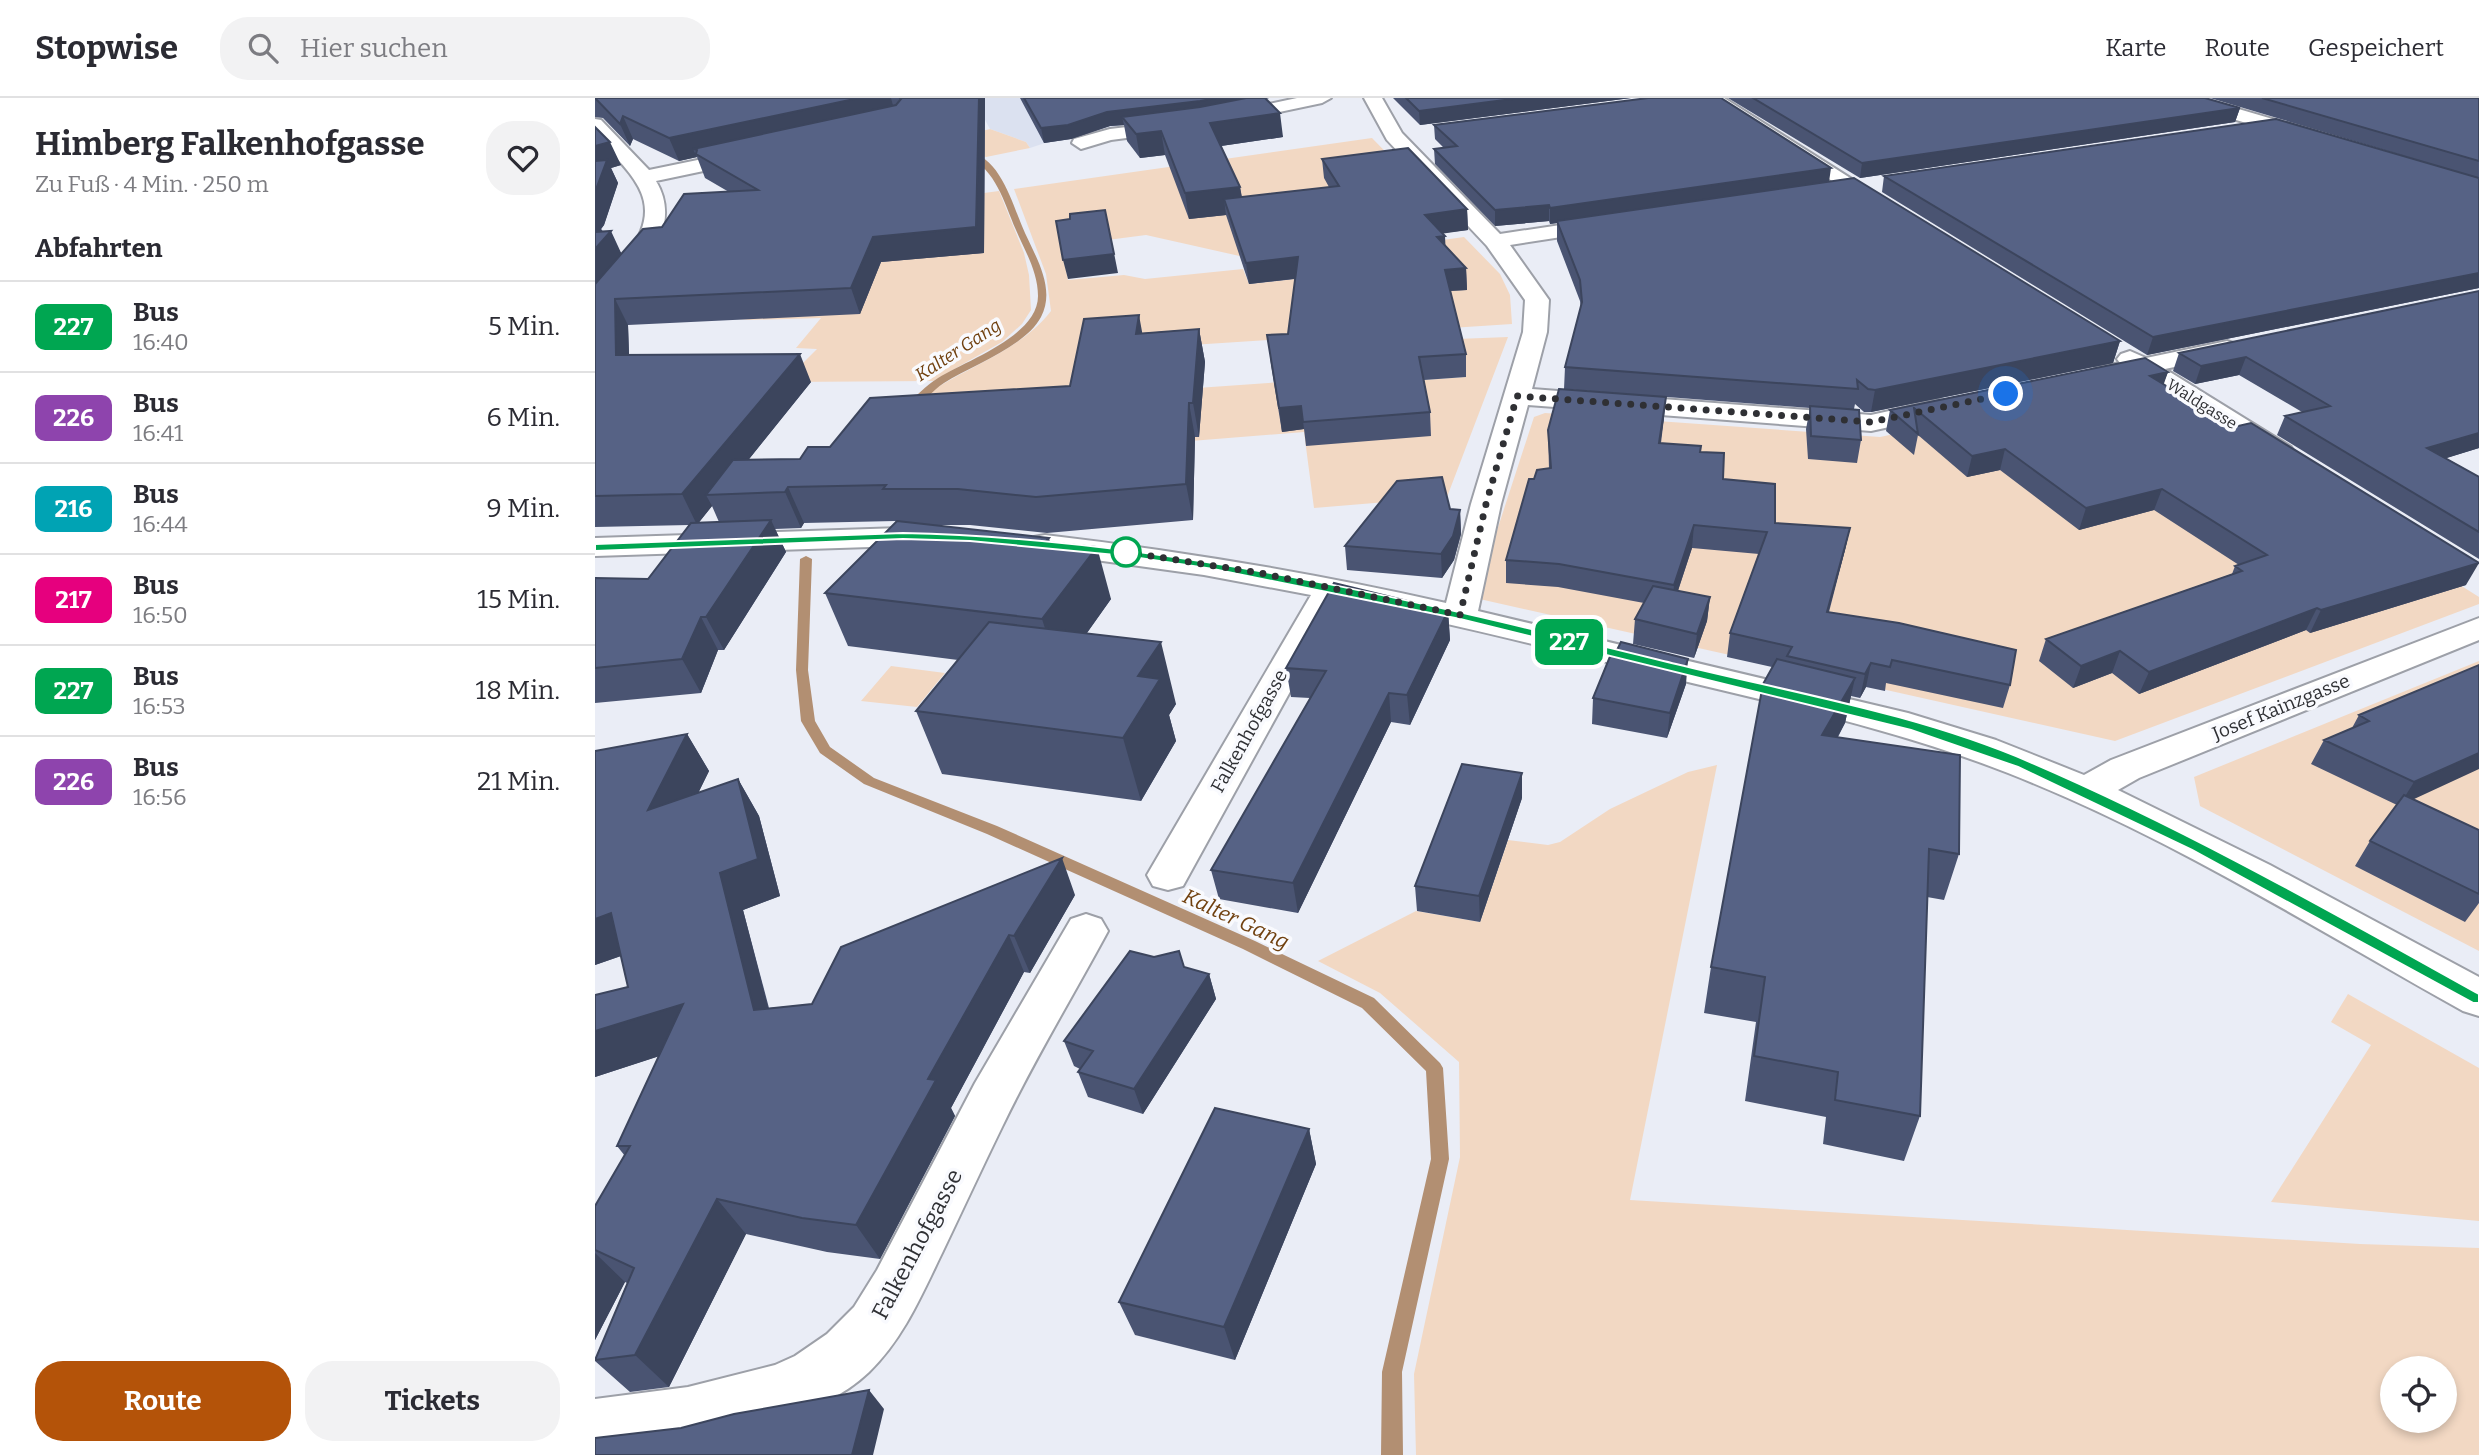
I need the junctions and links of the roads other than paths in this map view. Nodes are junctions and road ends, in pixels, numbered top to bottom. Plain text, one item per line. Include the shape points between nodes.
1 (1322, 98) edge
2 (1373, 98) edge
3 (1712, 98) edge
4 (2182, 98) edge
5 (595, 124) edge
6 (2272, 125) junction
7 (2231, 131) edge
8 (1421, 132) dead end
9 (1394, 136) junction
10 (2326, 141) edge
11 (1081, 143) dead end
12 (608, 149) edge
13 (764, 152) edge
14 (618, 174) dead end
15 (643, 174) junction
16 (1880, 183) dead end
17 (1853, 187) junction
18 (1826, 191) edge
19 (1633, 220) edge
20 (1910, 222) edge
21 (1495, 241) junction
22 (595, 307) edge
23 (2106, 344) edge
24 (2249, 344) edge
25 (2141, 366) junction
26 (2074, 380) edge
27 (1517, 396) junction
28 (1966, 403) edge
29 (2302, 467) edge
30 (961, 537) edge
31 (1019, 542) edge
32 (607, 547) edge
33 (595, 574) edge
34 (1331, 588) junction
35 (1460, 615) junction
36 (2479, 628) edge
37 (2085, 791) junction
38 (1168, 875) dead end
39 (1086, 931) dead end
40 (2479, 998) edge
41 (595, 1428) edge

1 - 11 street
2 - 9 street
3 - 17 street
4 - 6 street
5 - 12 street
6 - 7 street
6 - 10 street
8 - 9 street
9 - 21 street
12 - 15 street
13 - 15 street
14 - 15 street
15 - 22 street via 655,192 658,211 649,240
16 - 17 street
17 - 18 street
17 - 20 street
19 - 21 street
21 - 27 street via 1537,300 1535,332
23 - 25 street, Waldgasse
24 - 25 street
25 - 26 street
25 - 29 street, Waldgasse
27 - 28 street via 1871,422
27 - 35 street
30 - 32 street
31 - 34 street via 1190,562
32 - 33 street
34 - 35 street
34 - 38 street, Falkenhofgasse
35 - 37 street via 1915,726
36 - 37 street, Josef Kainzgasse via 2125,769
37 - 40 street
39 - 41 street, Falkenhofgasse via 992,1098 896,1289 874,1326 847,1354 815,1376 739,1405

